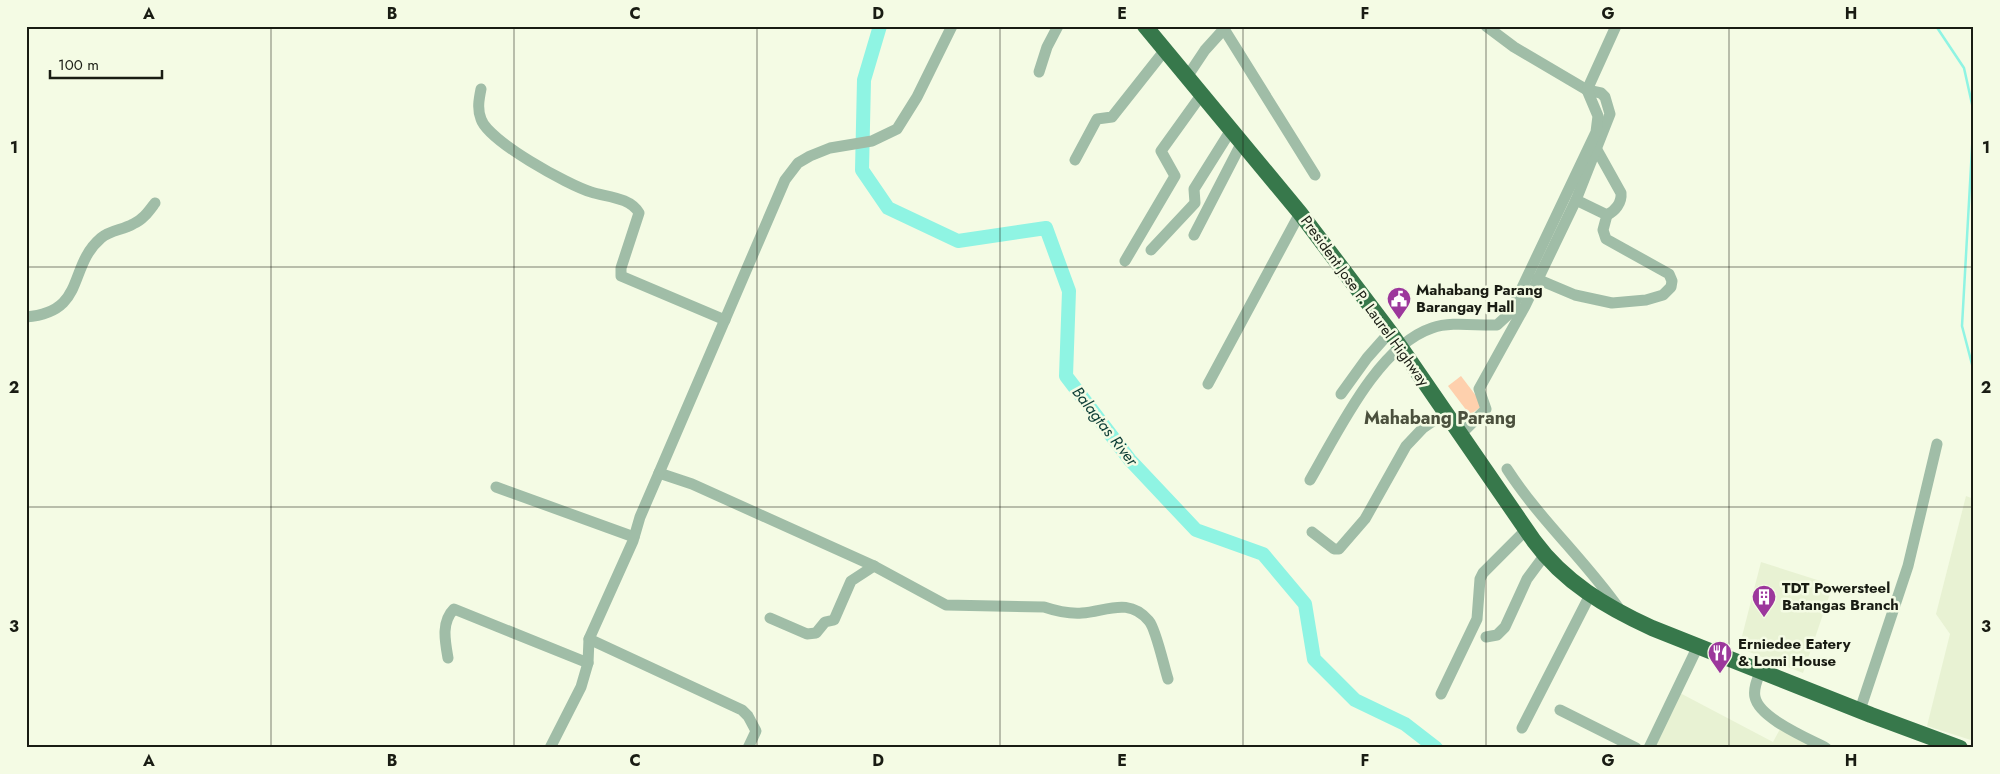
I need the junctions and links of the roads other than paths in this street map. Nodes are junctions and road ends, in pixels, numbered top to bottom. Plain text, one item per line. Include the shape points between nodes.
1 (952, 26) edge
2 (1058, 26) edge
3 (1145, 26) edge
4 (1486, 26) edge
5 (1616, 26) edge
6 (1224, 27) edge
7 (1165, 50) junction
8 (1039, 72) dead end
9 (1187, 77) junction
10 (481, 89) dead end
11 (1587, 90) junction
12 (1202, 94) junction
13 (1231, 130) junction
14 (1241, 144) junction
15 (1597, 150) junction
16 (1075, 160) dead end
17 (1316, 176) dead end
18 (1576, 200) junction
19 (155, 203) dead end
20 (1300, 213) junction
21 (1606, 215) junction
22 (1194, 235) dead end
23 (1151, 250) dead end
24 (1125, 261) dead end
25 (1537, 279) junction
26 (26, 317) edge
27 (725, 320) junction
28 (1390, 332) junction
29 (1401, 348) junction
30 (1208, 384) dead end
31 (1341, 394) dead end
32 (1446, 412) junction
33 (1461, 434) junction
34 (1937, 444) dead end
35 (1507, 469) dead end
36 (658, 473) junction
37 (1310, 480) dead end
38 (496, 486) dead end
39 (1526, 530) junction
40 (1312, 532) dead end
41 (634, 537) junction
42 (1544, 556) junction
43 (874, 566) junction
44 (1590, 595) junction
45 (1624, 615) junction
46 (770, 618) dead end
47 (1486, 637) dead end
48 (589, 639) junction
49 (1698, 646) junction
50 (448, 658) dead end
51 (588, 663) junction
52 (1760, 670) junction
53 (1168, 679) dead end
54 (1441, 694) dead end
55 (1560, 710) dead end
56 (1860, 710) junction
57 (1522, 728) dead end
58 (550, 748) edge
59 (748, 748) edge
60 (1636, 748) edge
61 (1649, 748) edge
62 (1826, 748) edge
63 (1960, 748) edge

1 - 27 street via 904,120 896,129 872,141 830,148 798,163 785,180
2 - 8 street
3 - 7 highway, President Jose P. Laurel Highway
4 - 11 street via 1514,47
5 - 11 street
6 - 9 street
6 - 17 street
7 - 9 highway, President Jose P. Laurel Highway
7 - 16 street via 1112,117 1097,119
9 - 12 highway, President Jose P. Laurel Highway
10 - 27 street via 478,104 481,120 491,134 540,167 590,192 613,197 636,209 638,213 621,276
11 - 15 street via 1605,97 1610,114
11 - 29 street via 1598,116 1596,132 1510,313 1497,324 1432,328
12 - 13 highway, President Jose P. Laurel Highway
12 - 24 street via 1161,151 1175,176
13 - 14 highway, President Jose P. Laurel Highway
13 - 23 street via 1194,189 1195,203
14 - 20 highway, President Jose P. Laurel Highway
14 - 22 street
15 - 18 street
15 - 21 street via 1621,193 1619,204
18 - 21 street
18 - 25 street
19 - 26 street via 135,224 108,232 100,238 67,299 54,312
20 - 28 highway, President Jose P. Laurel Highway
20 - 30 street
21 - 25 street via 1603,236 1669,274 1672,281 1668,291 1646,300 1612,304 1575,295
25 - 33 street via 1479,389 1486,406 1484,414
27 - 36 street
28 - 29 highway, President Jose P. Laurel Highway
28 - 31 street
29 - 32 highway, President Jose P. Laurel Highway
29 - 37 street via 1386,360 1359,398
32 - 33 highway, President Jose P. Laurel Highway
32 - 40 street via 1423,428 1406,446 1366,519 1339,548 1334,549
33 - 39 highway, President Jose P. Laurel Highway
34 - 56 street via 1908,566
35 - 45 street via 1544,520
36 - 41 street
36 - 43 street via 692,484
38 - 41 street
39 - 42 highway, President Jose P. Laurel Highway
39 - 54 street via 1483,573 1477,619
41 - 48 street
42 - 44 highway, President Jose P. Laurel Highway
42 - 47 street via 1527,579 1505,627 1497,635
43 - 46 street via 851,581 834,620 825,622 816,633 807,634
43 - 53 street via 946,605 1044,607 1082,613 1113,606 1134,607 1150,622
44 - 45 highway, President Jose P. Laurel Highway
44 - 57 street
45 - 49 highway, President Jose P. Laurel Highway
48 - 51 street
48 - 59 street via 742,710 756,731
49 - 52 highway, President Jose P. Laurel Highway
49 - 61 street
50 - 51 street via 444,633 454,609
51 - 58 street via 581,687
52 - 56 highway, President Jose P. Laurel Highway
52 - 62 street via 1755,698 1765,712
55 - 60 street
56 - 63 highway, President Jose P. Laurel Highway

